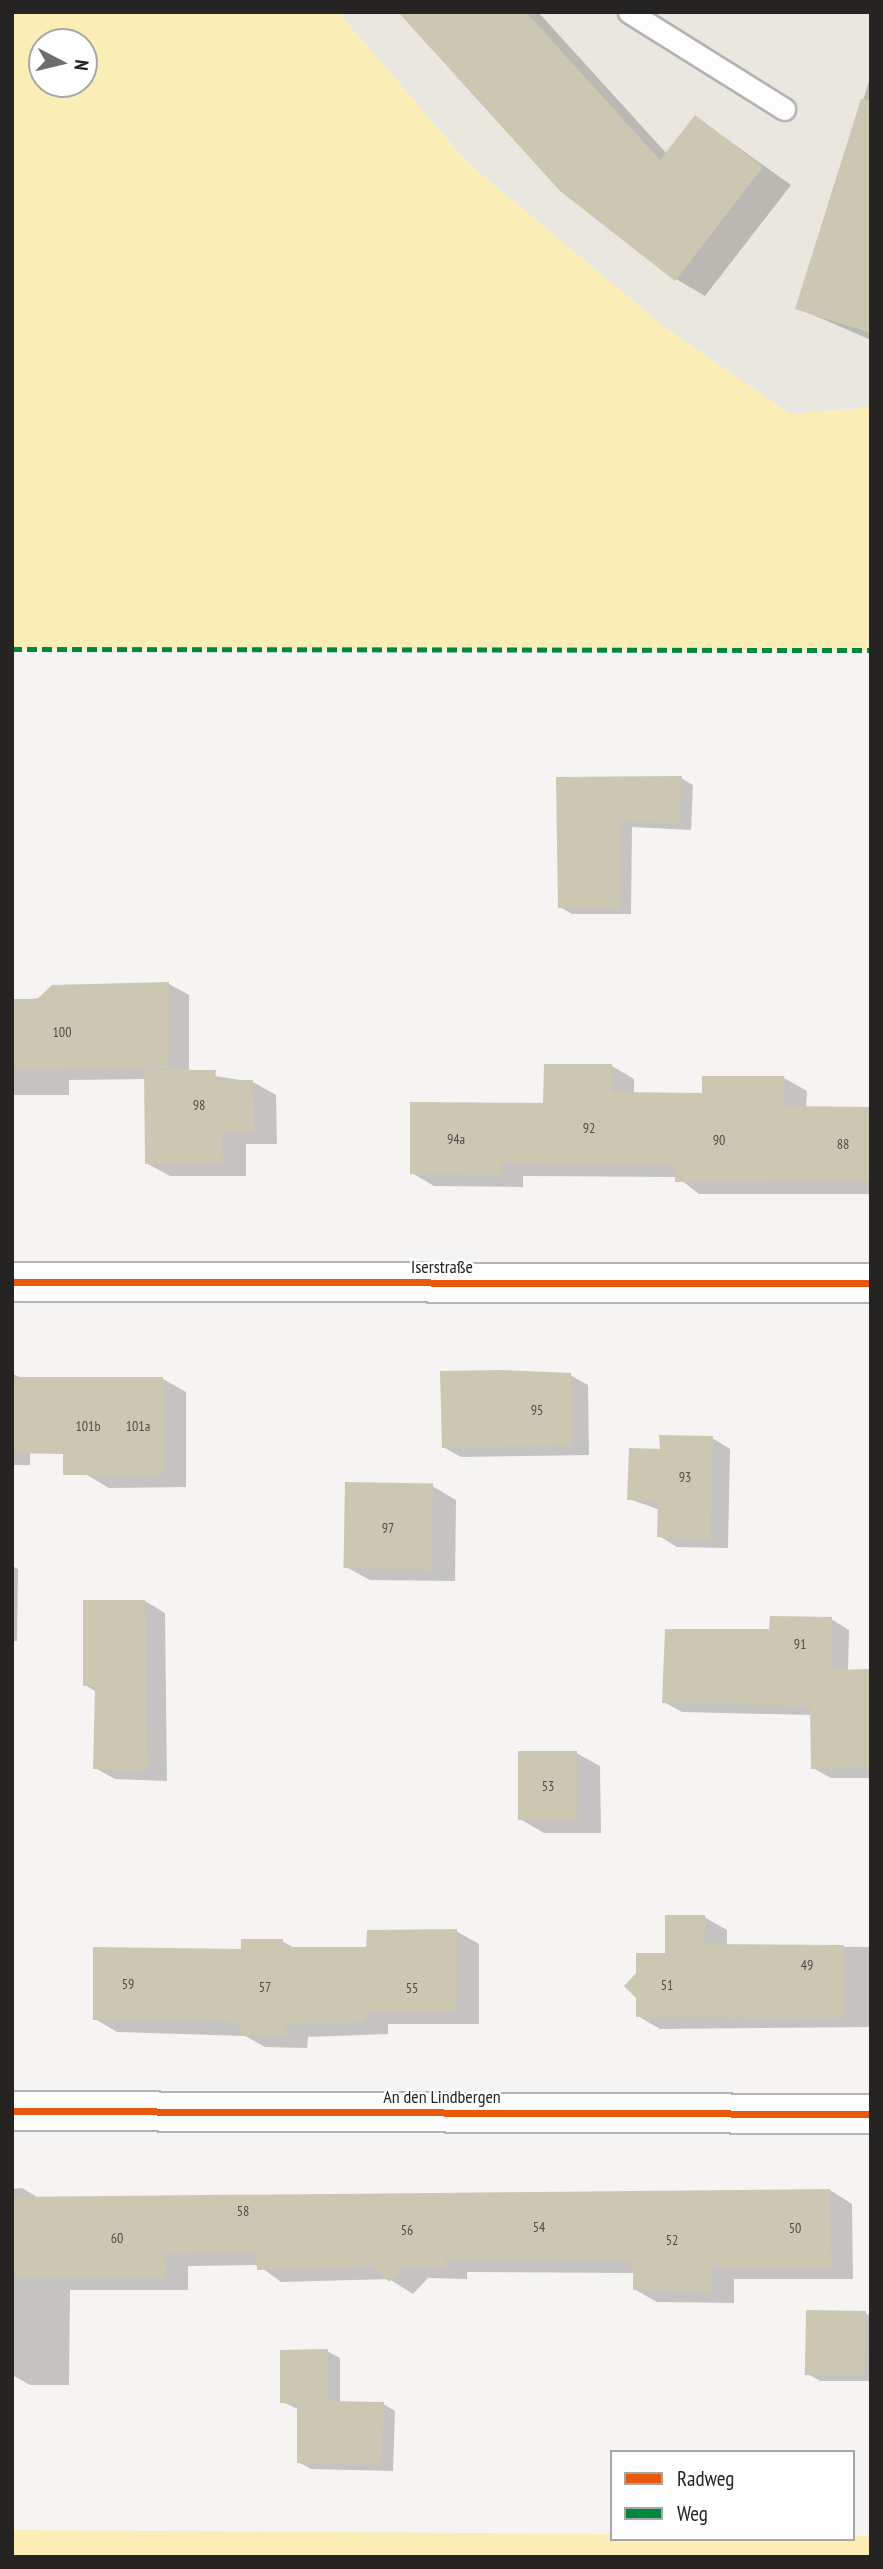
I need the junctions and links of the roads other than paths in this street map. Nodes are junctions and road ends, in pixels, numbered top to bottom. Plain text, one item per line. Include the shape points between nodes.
1 (629, 12) edge
2 (784, 109) dead end
3 (12, 1282) edge
4 (871, 1283) edge
5 (12, 2111) edge
6 (871, 2114) edge

1 - 2 lane
3 - 4 street, Iserstraße
5 - 6 street, An den Lindbergen

